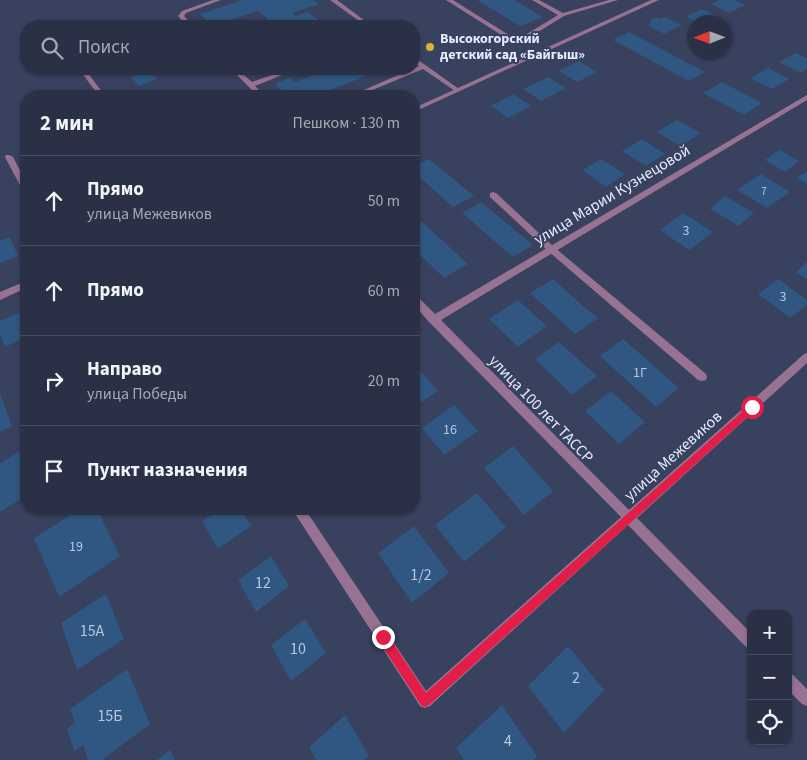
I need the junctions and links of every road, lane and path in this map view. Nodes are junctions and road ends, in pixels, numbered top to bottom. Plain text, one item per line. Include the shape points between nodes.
1 (218, 0) edge
2 (333, 0) edge
3 (448, 0) edge
4 (535, 0) edge
5 (615, 0) edge
6 (656, 0) edge
7 (562, 15) junction
8 (183, 20) edge
9 (361, 20) edge
10 (420, 63) edge
11 (424, 66) junction
12 (420, 68) edge
13 (86, 75) edge
14 (240, 75) edge
15 (278, 75) edge
16 (403, 75) edge
17 (251, 85) junction
18 (98, 90) edge
19 (256, 90) edge
20 (367, 90) edge
21 (457, 90) junction
22 (807, 97) edge
23 (420, 107) edge
24 (9, 157) dead end
25 (20, 178) edge
26 (493, 195) dead end
27 (551, 249) junction
28 (20, 287) edge
29 (0, 296) edge
30 (420, 306) edge
31 (433, 320) junction
32 (807, 357) edge
33 (702, 377) dead end
34 (302, 515) edge
35 (628, 518) junction
36 (747, 638) edge
37 (792, 684) edge
38 (807, 699) edge

1 - 8 street via 184,12
2 - 9 street
3 - 7 street via 517,43
4 - 7 street
5 - 7 street
6 - 21 street
10 - 11 street
11 - 12 street
11 - 21 street
13 - 18 street
14 - 17 street
15 - 17 street
16 - 20 street
17 - 19 street
21 - 23 street
22 - 27 street, улица Марии Кузнецовой
24 - 25 street
26 - 27 street
27 - 31 street, улица Марии Кузнецовой
27 - 33 street
28 - 29 street
30 - 31 street, улица 100 лет ТАССР
31 - 35 street, улица 100 лет ТАССР
32 - 35 street, улица Межевиков
34 - 35 street, улица Межевиков via 425,701
35 - 36 street, улица 100 лет ТАССР
37 - 38 street

